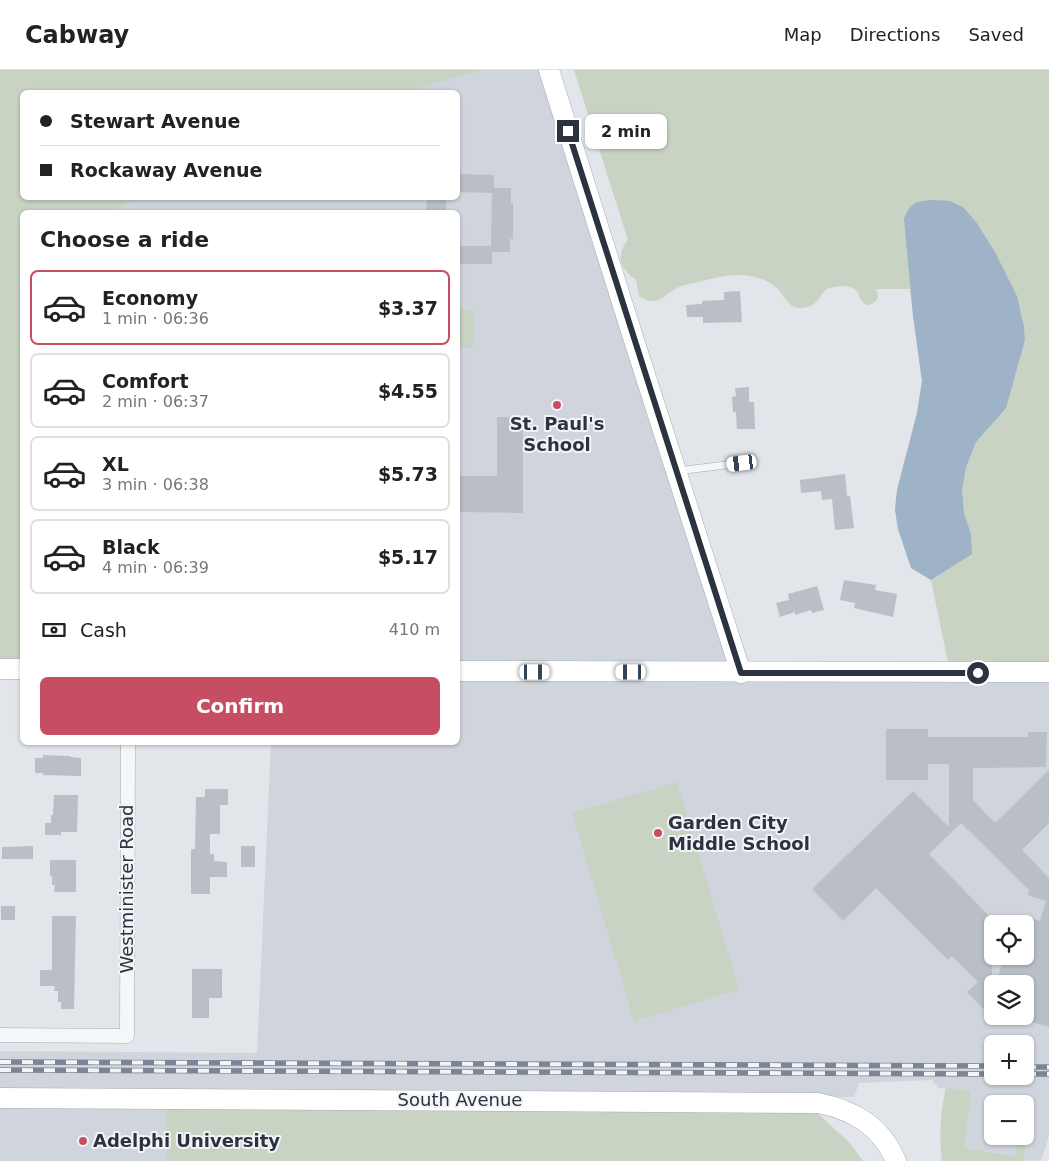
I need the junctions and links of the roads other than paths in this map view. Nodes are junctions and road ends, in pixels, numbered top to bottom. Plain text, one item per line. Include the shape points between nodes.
1 (549, 70) edge
2 (742, 463) dead end
3 (677, 471) junction
4 (0, 669) edge
5 (20, 669) edge
6 (460, 671) edge
7 (1049, 672) edge
8 (741, 673) junction
9 (128, 745) edge
10 (0, 1035) edge
11 (0, 1098) edge
12 (896, 1161) edge

1 - 3 main road
2 - 3 lane
3 - 8 main road
4 - 5 main road
6 - 8 main road
7 - 8 main road
9 - 10 street, Westminister Road via 127,1036
11 - 12 main road, South Avenue via 818,1103 837,1106 861,1118 884,1139

